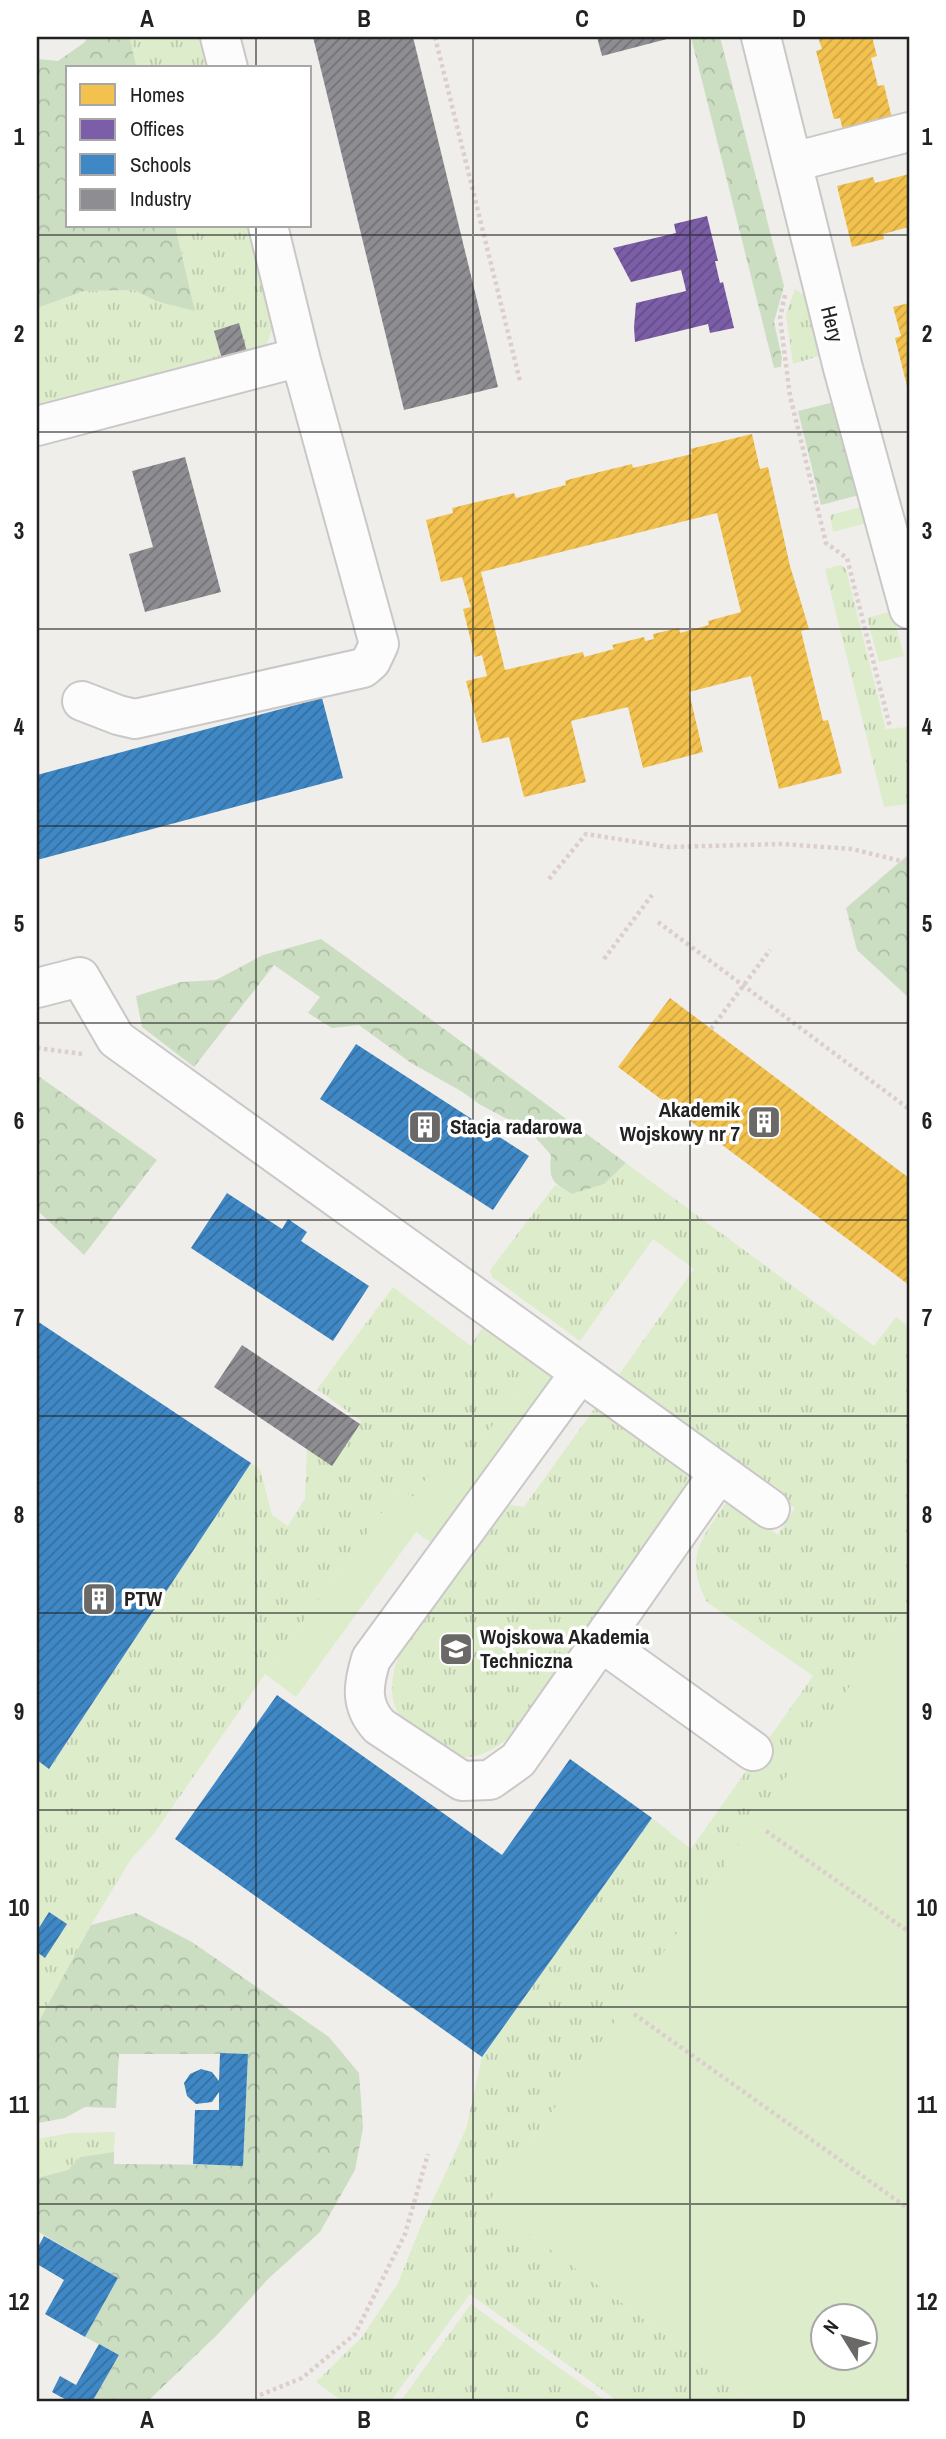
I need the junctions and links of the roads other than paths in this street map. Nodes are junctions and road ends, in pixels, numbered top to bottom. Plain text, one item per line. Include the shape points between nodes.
1 (220, 37) edge
2 (761, 37) edge
3 (227, 66) edge
4 (909, 132) edge
5 (793, 162) junction
6 (268, 228) edge
7 (300, 356) junction
8 (37, 426) edge
9 (909, 609) edge
10 (82, 701) dead end
11 (37, 988) edge
12 (580, 1373) junction
13 (719, 1472) junction
14 (770, 1509) dead end
15 (601, 1642) junction
16 (752, 1751) dead end

1 - 3 street
2 - 5 street, Hery
4 - 5 street
5 - 9 street, Hery
6 - 7 street
7 - 8 street
7 - 10 street via 379,644 371,661 363,668 135,719
11 - 12 street via 80,977 116,1039
12 - 13 street
12 - 15 street via 371,1659 364,1699 379,1726 462,1781 490,1780 519,1760
13 - 14 street
13 - 15 street
15 - 16 street

